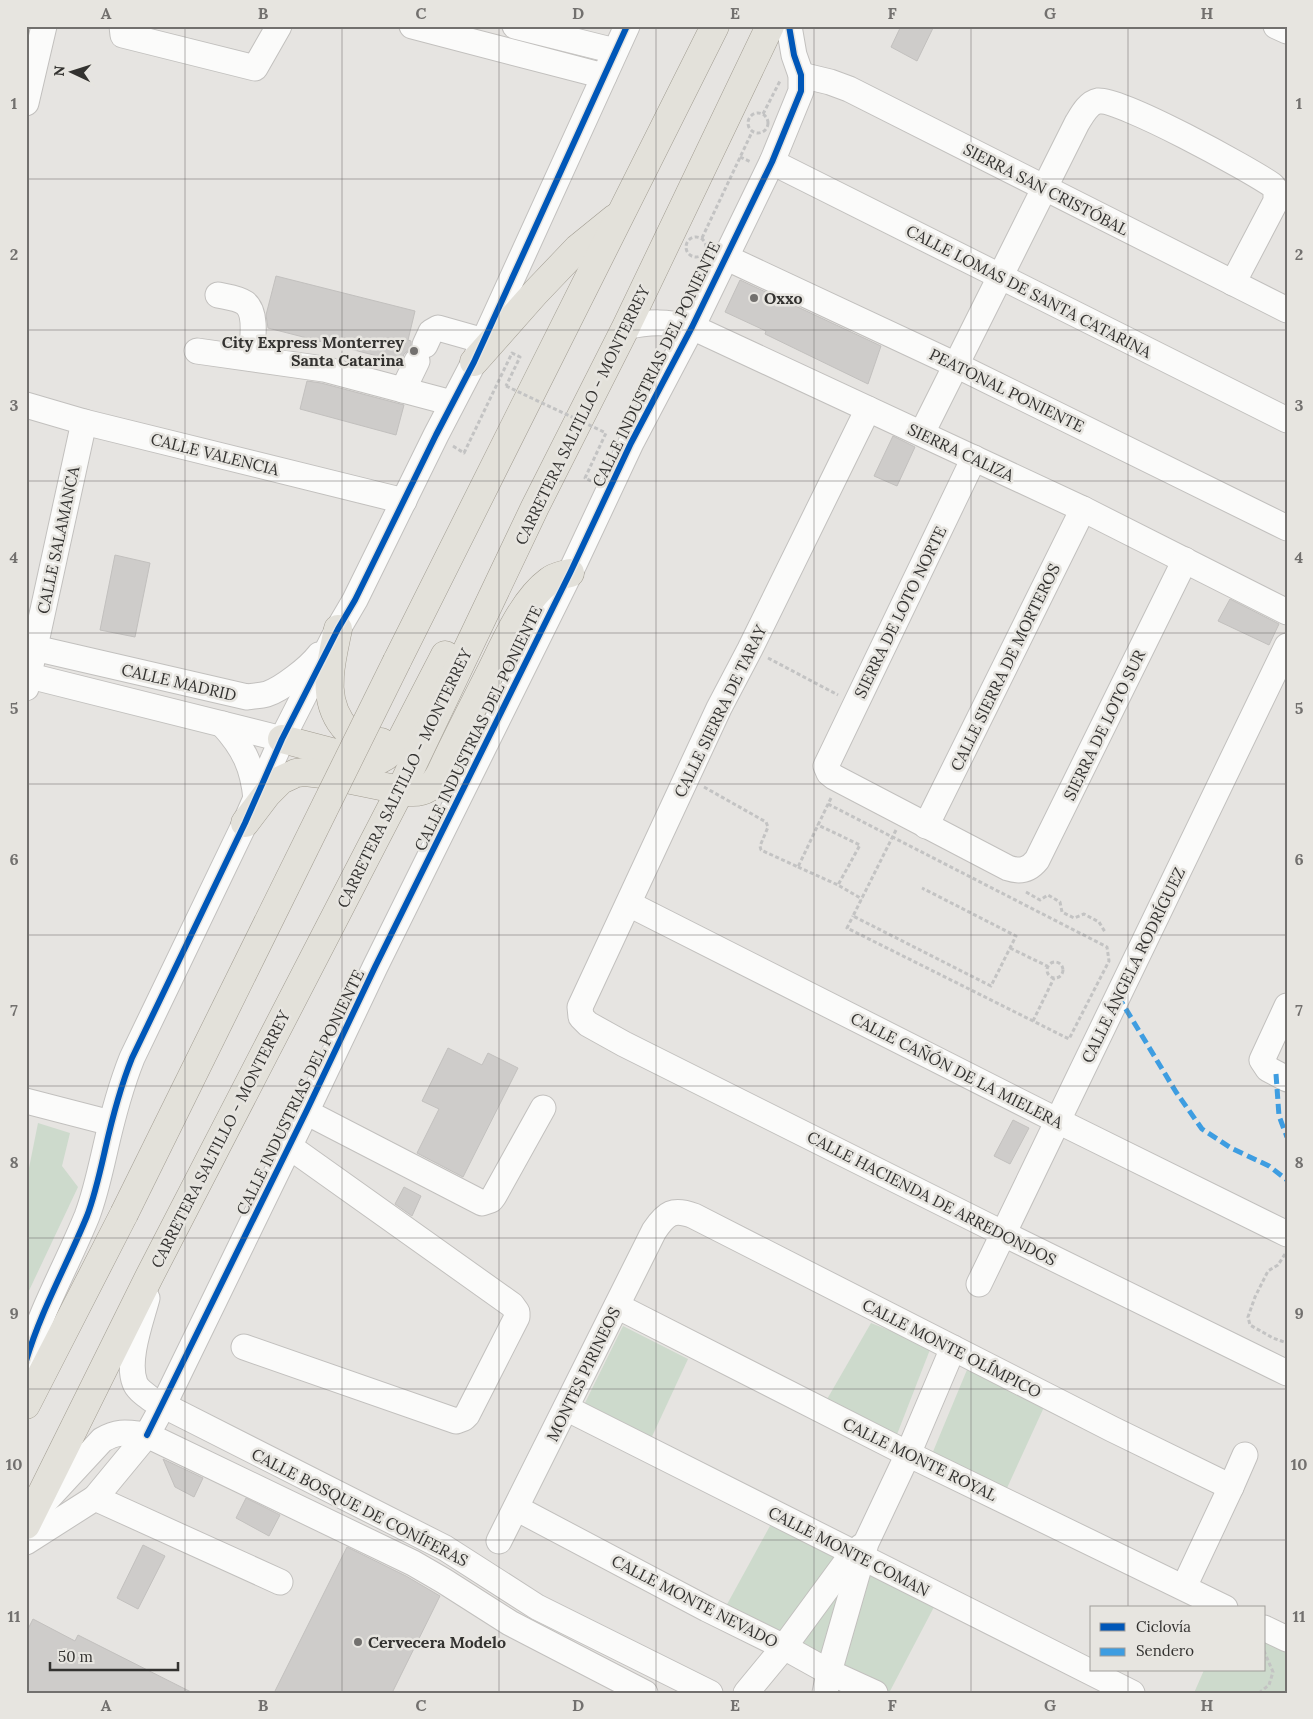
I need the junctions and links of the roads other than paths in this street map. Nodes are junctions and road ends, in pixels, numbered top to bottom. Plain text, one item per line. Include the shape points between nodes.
1 (44, 26) edge
2 (122, 26) edge
3 (279, 26) edge
4 (412, 26) edge
5 (515, 26) edge
6 (627, 26) edge
7 (715, 26) edge
8 (770, 26) edge
9 (789, 26) edge
10 (1276, 26) edge
11 (1287, 32) edge
12 (615, 52) junction
13 (604, 76) junction
14 (802, 76) junction
15 (26, 103) edge
16 (772, 162) junction
17 (1045, 189) junction
18 (622, 213) junction
19 (725, 257) junction
20 (1001, 278) junction
21 (1233, 283) junction
22 (218, 295) dead end
23 (1287, 310) edge
24 (626, 327) junction
25 (692, 327) junction
26 (197, 351) dead end
27 (479, 352) junction
28 (250, 358) junction
29 (956, 365) junction
30 (403, 390) junction
31 (452, 403) junction
32 (26, 405) edge
33 (868, 409) junction
34 (1285, 413) edge
35 (84, 422) junction
36 (922, 433) junction
37 (974, 458) junction
38 (404, 501) junction
39 (534, 507) junction
40 (1083, 509) junction
41 (1287, 528) edge
42 (1185, 560) junction
43 (570, 573) junction
44 (1287, 612) edge
45 (338, 629) junction
46 (1287, 646) edge
47 (30, 647) edge
48 (27, 680) edge
49 (222, 724) junction
50 (406, 729) junction
51 (282, 739) junction
52 (401, 790) junction
53 (256, 799) junction
54 (245, 823) junction
55 (926, 826) junction
56 (629, 904) junction
57 (1287, 1006) edge
58 (581, 1017) joint
59 (1287, 1080) edge
60 (26, 1101) edge
61 (543, 1108) dead end
62 (306, 1112) junction
63 (1058, 1121) junction
64 (111, 1123) junction
65 (290, 1147) junction
66 (673, 1212) joint
67 (1004, 1234) junction
68 (1287, 1234) edge
69 (150, 1277) junction
70 (979, 1284) dead end
71 (617, 1306) junction
72 (244, 1347) dead end
73 (953, 1348) junction
74 (26, 1361) edge
75 (1287, 1373) edge
76 (26, 1405) edge
77 (162, 1406) junction
78 (566, 1408) junction
79 (147, 1436) junction
80 (908, 1454) junction
81 (1245, 1455) dead end
82 (1231, 1487) junction
83 (95, 1498) junction
84 (516, 1508) junction
85 (27, 1529) edge
86 (499, 1541) dead end
87 (861, 1551) junction
88 (280, 1582) dead end
89 (1184, 1587) junction
90 (1221, 1606) edge
91 (1266, 1629) edge
92 (1287, 1639) edge
93 (784, 1647) junction
94 (1090, 1671) edge
95 (1092, 1672) edge
96 (827, 1682) edge
97 (638, 1691) edge
98 (710, 1693) edge
99 (746, 1693) edge
100 (875, 1693) edge
101 (1132, 1693) edge

1 - 15 street
2 - 3 street via 123,36 255,68
4 - 13 street
5 - 12 street
6 - 12 street
7 - 18 main road
8 - 24 main road, CARRETERA SALTILLO - MONTERREY
9 - 14 street, CALLE INDUSTRIAS DEL PONIENTE
10 - 11 street
12 - 13 street
13 - 27 street
14 - 16 street, CALLE INDUSTRIAS DEL PONIENTE via 799,99
14 - 17 street, SIERRA SAN CRISTÓBAL via 849,88
16 - 19 street, CALLE INDUSTRIAS DEL PONIENTE
16 - 20 street, CALLE LOMAS DE SANTA CATARINA
17 - 20 street
17 - 21 street, SIERRA SAN CRISTÓBAL
17 - 21 street via 1091,104 1098,101 1120,106 1167,127 1272,184 1276,190 1274,208
18 - 27 main road via 578,248
18 - 76 main road, bridge
19 - 25 street, CALLE INDUSTRIAS DEL PONIENTE
19 - 29 street, PEATONAL PONIENTE
20 - 29 street
20 - 34 street, CALLE LOMAS DE SANTA CATARINA
21 - 23 street, SIERRA SAN CRISTÓBAL
22 - 28 street via 241,301 250,308 253,321
24 - 25 street, SIERRA CALIZA via 648,322 671,322
24 - 39 main road, CARRETERA SALTILLO - MONTERREY
25 - 33 street, SIERRA CALIZA
25 - 43 street, CALLE INDUSTRIAS DEL PONIENTE via 631,443
26 - 28 street
27 - 30 street via 438,328 431,332
27 - 31 street
28 - 30 street via 324,369
29 - 36 street
29 - 41 street, PEATONAL PONIENTE
30 - 31 street
31 - 38 street
32 - 35 street, CALLE VALENCIA
33 - 36 street, SIERRA CALIZA
33 - 56 street, CALLE SIERRA DE TARAY via 719,708
35 - 38 street, CALLE VALENCIA
35 - 47 street, CALLE SALAMANCA
36 - 37 street, SIERRA CALIZA
37 - 40 street, SIERRA CALIZA
37 - 55 street, SIERRA DE LOTO NORTE via 856,704 833,773
38 - 45 street
39 - 50 main road via 522,516 501,550
39 - 52 main road, CARRETERA SALTILLO - MONTERREY
40 - 42 street, SIERRA CALIZA
40 - 55 street, CALLE SIERRA DE MORTEROS
42 - 44 street, SIERRA CALIZA
42 - 55 street, SIERRA DE LOTO SUR via 1037,860 1028,869 1008,868
43 - 52 main road via 549,581 525,609 432,786 421,792
43 - 62 street, CALLE INDUSTRIAS DEL PONIENTE
45 - 47 street, CALLE MADRID via 314,662 301,673 270,693 247,697
45 - 50 main road via 330,688 332,703 346,730 361,740 378,742 394,738
45 - 51 street
46 - 63 street, CALLE ÁNGELA RODRÍGUEZ
47 - 48 street, CALLE SALAMANCA
48 - 49 street, CALLE MADRID
49 - 51 street, CALLE MADRID
49 - 53 street via 250,766
50 - 51 main road via 392,751 372,761
51 - 53 street
52 - 54 main road via 322,774 296,773 281,780
52 - 69 main road, CARRETERA SALTILLO - MONTERREY
53 - 54 street
54 - 64 street via 132,1058
56 - 58 street, CALLE SIERRA DE TARAY via 580,1007
56 - 63 street, CALLE CAÑÓN DE LA MIELERA
57 - 59 street via 1262,1060 1268,1069
58 - 67 street, CALLE HACIENDA DE ARREDONDOS via 624,1044
60 - 64 street
61 - 62 street via 494,1196 482,1203
62 - 65 street, CALLE INDUSTRIAS DEL PONIENTE
63 - 67 street, CALLE ÁNGELA RODRÍGUEZ
63 - 68 street, CALLE CAÑÓN DE LA MIELERA
64 - 74 street via 87,1217 35,1332
65 - 72 street via 512,1305 517,1317 467,1414 456,1422
65 - 77 street, CALLE INDUSTRIAS DEL PONIENTE
66 - 71 street, MONTES PIRINEOS via 654,1231
66 - 73 street, CALLE MONTE OLÍMPICO via 694,1216
67 - 70 street, CALLE ÁNGELA RODRÍGUEZ
67 - 75 street, CALLE HACIENDA DE ARREDONDOS
69 - 77 street, CALLE BOSQUE DE CONÍFERAS via 132,1358 133,1372 135,1384
69 - 85 main road, CARRETERA SALTILLO - MONTERREY
71 - 78 street, MONTES PIRINEOS
71 - 80 street, CALLE MONTE ROYAL
73 - 80 street
73 - 82 street, CALLE MONTE OLÍMPICO
77 - 79 street, CALLE INDUSTRIAS DEL PONIENTE
77 - 98 street, CALLE BOSQUE DE CONÍFERAS via 445,1548 537,1607
78 - 84 street, MONTES PIRINEOS
78 - 87 street, CALLE MONTE COMAN
79 - 83 street, CALLE INDUSTRIAS DEL PONIENTE
79 - 85 street, CALLE BOSQUE DE CONÍFERAS via 122,1432 102,1440
79 - 97 street, CALLE BOSQUE DE CONÍFERAS via 414,1563 510,1623
80 - 87 street
80 - 89 street, CALLE MONTE ROYAL
81 - 82 street
82 - 89 street
83 - 85 street, CALLE INDUSTRIAS DEL PONIENTE
83 - 88 street
84 - 86 street, MONTES PIRINEOS
84 - 93 street, CALLE MONTE NEVADO
87 - 93 street
87 - 94 street, CALLE MONTE COMAN
87 - 96 street
89 - 90 street, CALLE MONTE ROYAL
91 - 92 street
93 - 96 street, CALLE MONTE NEVADO
93 - 99 street
95 - 101 street, CALLE MONTE COMAN
96 - 100 street, CALLE MONTE NEVADO

